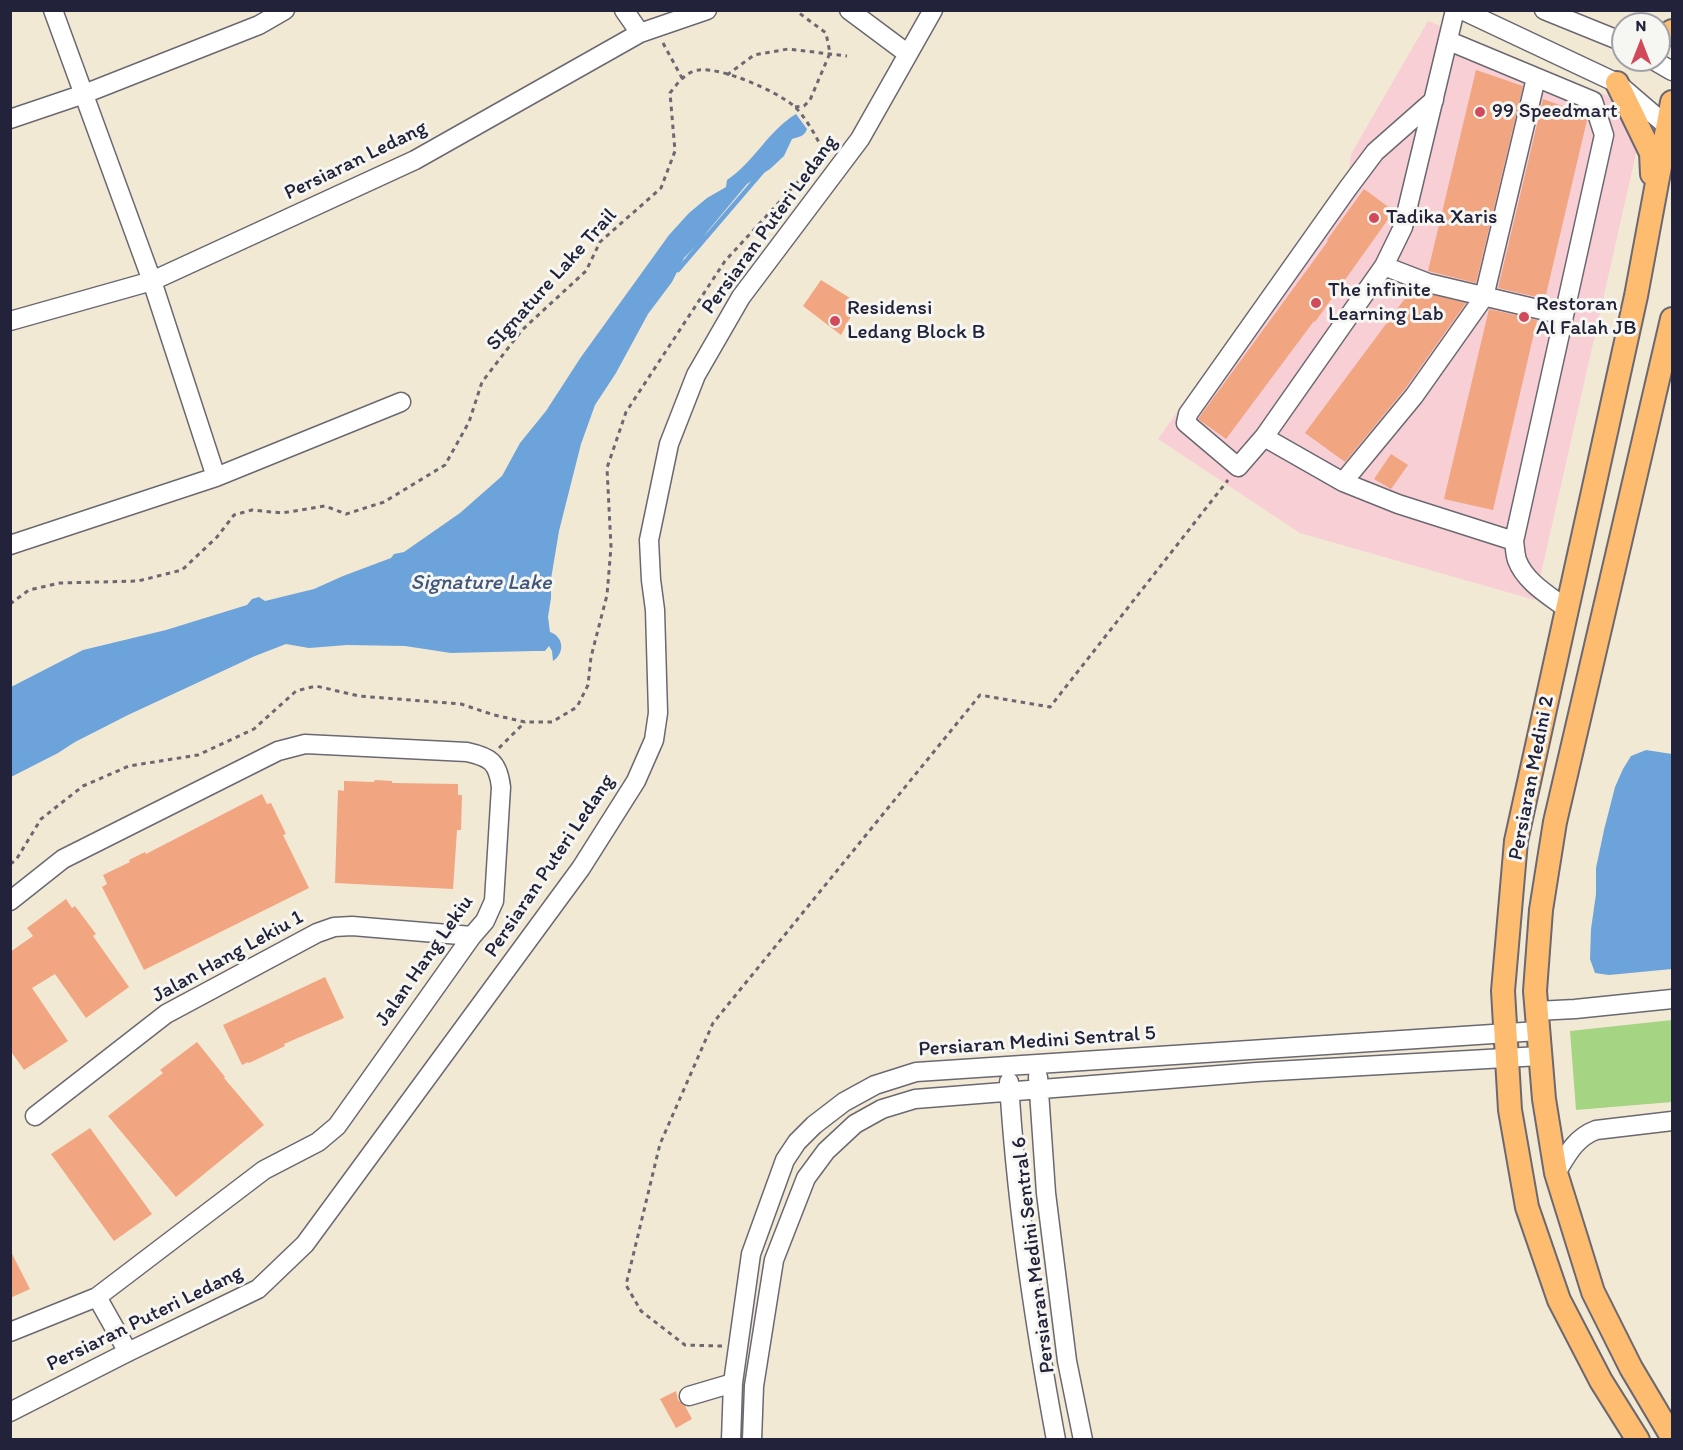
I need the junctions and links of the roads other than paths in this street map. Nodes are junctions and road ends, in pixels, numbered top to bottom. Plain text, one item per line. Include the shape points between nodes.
1 (53, 10) edge
2 (285, 10) edge
3 (624, 10) edge
4 (708, 10) edge
5 (849, 10) edge
6 (933, 10) edge
7 (1455, 10) edge
8 (1462, 10) edge
9 (1544, 10) edge
10 (648, 31) junction
11 (1611, 37) edge
12 (1449, 41) junction
13 (908, 54) junction
14 (1536, 78) junction
15 (1617, 83) junction
16 (84, 94) junction
17 (1434, 100) junction
18 (1672, 102) edge
19 (10, 118) edge
20 (1670, 126) edge
21 (1654, 200) junction
22 (1384, 266) junction
23 (152, 281) junction
24 (1484, 297) junction
25 (1563, 315) junction
26 (1672, 319) edge
27 (10, 321) edge
28 (401, 402) dead end
29 (1264, 437) junction
30 (216, 477) junction
31 (1342, 482) junction
32 (1514, 541) junction
33 (10, 545) edge
34 (1567, 609) junction
35 (10, 901) edge
36 (472, 936) junction
37 (1672, 999) edge
38 (1537, 1021) junction
39 (1505, 1034) junction
40 (1540, 1056) junction
41 (1506, 1059) junction
42 (1036, 1064) junction
43 (1008, 1066) junction
44 (1039, 1089) junction
45 (1010, 1092) junction
46 (35, 1116) dead end
47 (1672, 1121) edge
48 (1556, 1173) junction
49 (97, 1297) junction
50 (10, 1332) edge
51 (128, 1352) junction
52 (733, 1383) junction
53 (689, 1396) dead end
54 (10, 1412) edge
55 (1672, 1437) edge
56 (731, 1440) edge
57 (752, 1440) edge
58 (1056, 1440) edge
59 (1083, 1440) edge
60 (1638, 1440) edge

1 - 16 street
2 - 16 street via 259,25
3 - 10 street
4 - 10 street, Persiaran Ledang
5 - 13 street
6 - 13 street, Persiaran Puteri Ledang
7 - 12 street
8 - 15 street
9 - 11 street
10 - 23 street, Persiaran Ledang via 415,160
12 - 14 street
12 - 17 street
13 - 51 street, Persiaran Puteri Ledang via 860,139 741,297 696,375 669,444 649,540 658,713 654,740 636,781 581,868 305,1244 258,1289
14 - 24 street
14 - 25 street via 1593,101 1604,135
15 - 20 street
15 - 21 main road via 1651,153
16 - 19 street
16 - 23 street
17 - 22 street via 1403,227
17 - 29 street via 1375,152 1188,414 1186,423 1238,467
18 - 20 main road, Persiaran Medini 2
20 - 21 main road, Persiaran Medini 2
21 - 34 main road, Persiaran Medini 2
22 - 24 street via 1428,283
22 - 29 street
23 - 27 street, Persiaran Ledang
23 - 30 street
24 - 25 street
24 - 31 street via 1414,396
25 - 32 street
26 - 38 main road, Persiaran Medini 2 via 1555,822 1541,910 1535,979
28 - 30 street
29 - 31 street
30 - 33 street
31 - 32 street
32 - 34 street via 1523,571
34 - 39 main road, Persiaran Medini 2 via 1516,841 1503,992
35 - 36 street, Jalan Hang Lekiu via 63,859 278,751 305,744 467,752 488,759 499,772 501,787 494,901 485,921
36 - 46 street, Jalan Hang Lekiu 1 via 352,926 317,933 166,1014
36 - 49 street, Jalan Hang Lekiu via 337,1126 318,1142 264,1170
37 - 38 street, Persiaran Medini Sentral 5 via 1575,1009
38 - 39 street, Persiaran Medini Sentral 5
38 - 40 main road, Persiaran Medini 2
39 - 41 main road, Persiaran Medini 2
39 - 42 street, Persiaran Medini Sentral 5
40 - 41 street
40 - 48 main road, Persiaran Medini 2
41 - 44 street
41 - 60 main road, Persiaran Medini 2 via 1510,1110 1527,1207 1556,1290 1601,1381
42 - 43 street, Persiaran Medini Sentral 5
42 - 44 street, Persiaran Medini Sentral 6
43 - 45 street, Persiaran Medini Sentral 6
43 - 52 street, Persiaran Medini Sentral 5 via 916,1072 875,1085 844,1102 797,1142 784,1160 751,1254
44 - 45 street
44 - 59 street, Persiaran Medini Sentral 6 via 1046,1193 1067,1361
45 - 57 street via 915,1099 882,1109 855,1124 826,1151 806,1178 774,1260 754,1386
45 - 58 street, Persiaran Medini Sentral 6 via 1019,1198
47 - 48 street via 1585,1134 1574,1143
48 - 55 main road, Persiaran Medini 2 via 1593,1292
49 - 50 street, Jalan Hang Lekiu
49 - 51 street
51 - 54 street, Persiaran Puteri Ledang
52 - 53 street
52 - 56 street, Persiaran Medini Sentral 5

